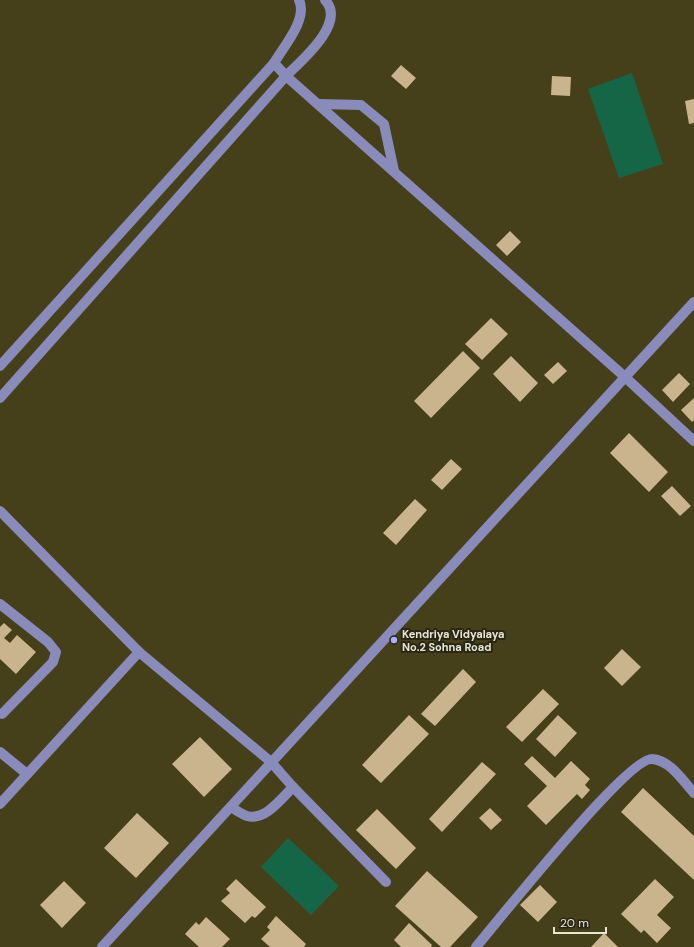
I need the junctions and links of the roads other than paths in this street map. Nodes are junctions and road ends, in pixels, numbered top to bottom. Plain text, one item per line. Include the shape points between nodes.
1 (299, 0) edge
2 (325, 0) edge
3 (274, 63) junction
4 (286, 76) junction
5 (318, 104) junction
6 (394, 171) junction
7 (694, 302) edge
8 (0, 366) edge
9 (625, 377) junction
10 (0, 398) edge
11 (694, 441) edge
12 (0, 510) edge
13 (0, 604) edge
14 (139, 652) junction
15 (2, 714) dead end
16 (0, 752) edge
17 (272, 762) junction
18 (27, 774) junction
19 (293, 787) junction
20 (694, 793) edge
21 (0, 804) edge
22 (230, 807) junction
23 (386, 882) dead end
24 (102, 947) edge
25 (476, 947) edge

1 - 3 street via 302,7 300,19
2 - 4 street via 331,14 329,26 321,41
3 - 4 street
3 - 8 street
4 - 5 street
4 - 10 street
5 - 6 street
5 - 6 street via 361,105 384,124
6 - 9 street
7 - 9 street
9 - 11 street
9 - 17 street
12 - 14 street
13 - 15 street via 48,642 56,652 53,662
14 - 17 street
14 - 18 street
16 - 18 street
17 - 19 street
17 - 22 street
18 - 21 street
19 - 22 street via 266,813 255,817 246,816
19 - 23 street
20 - 25 street via 673,769 661,761 651,758 641,763 601,799
22 - 24 street

